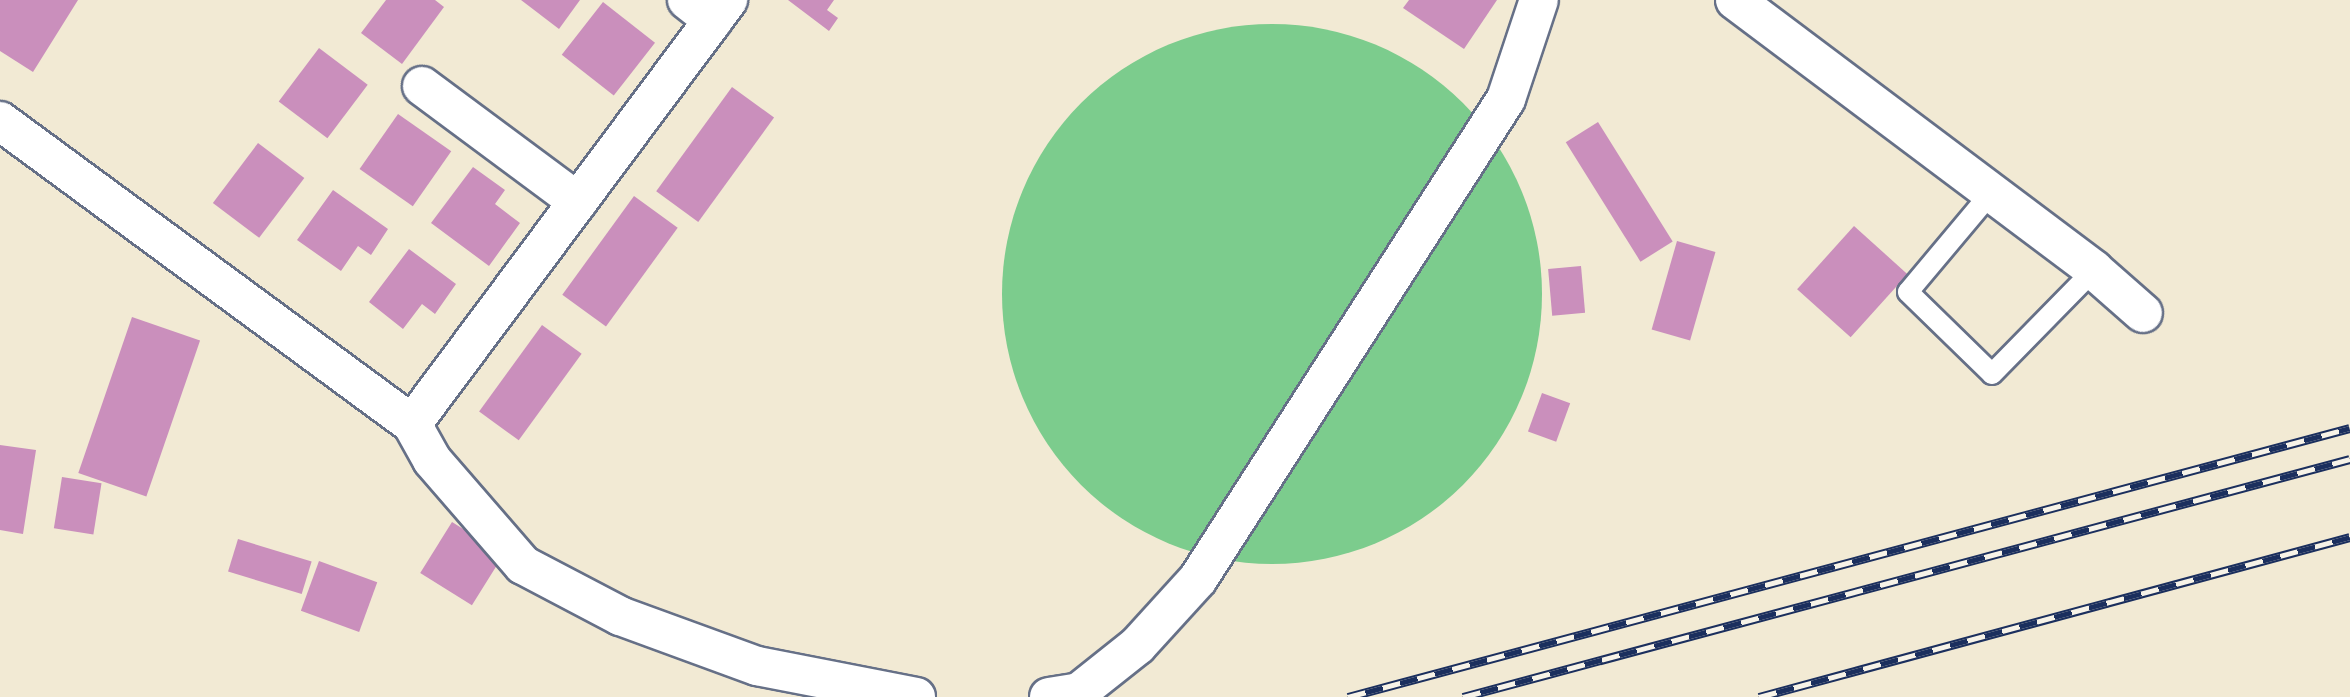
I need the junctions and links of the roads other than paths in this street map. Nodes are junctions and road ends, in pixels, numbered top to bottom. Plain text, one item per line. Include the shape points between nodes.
1 (1539, 0) edge
2 (1735, 0) edge
3 (709, 7) edge
4 (422, 86) dead end
5 (0, 121) edge
6 (1991, 193) junction
7 (578, 202) junction
8 (2094, 270) junction
9 (2143, 313) dead end
10 (412, 424) junction
11 (916, 697) edge
12 (1049, 697) edge

1 - 12 street via 1506,99 1198,579 1138,645 1079,692
2 - 6 street
3 - 7 street
4 - 7 street
5 - 10 street
6 - 8 street
6 - 8 lane via 1908,292 1992,374
7 - 10 street
8 - 9 street
10 - 11 street via 432,460 523,565 556,585 620,616 757,666

